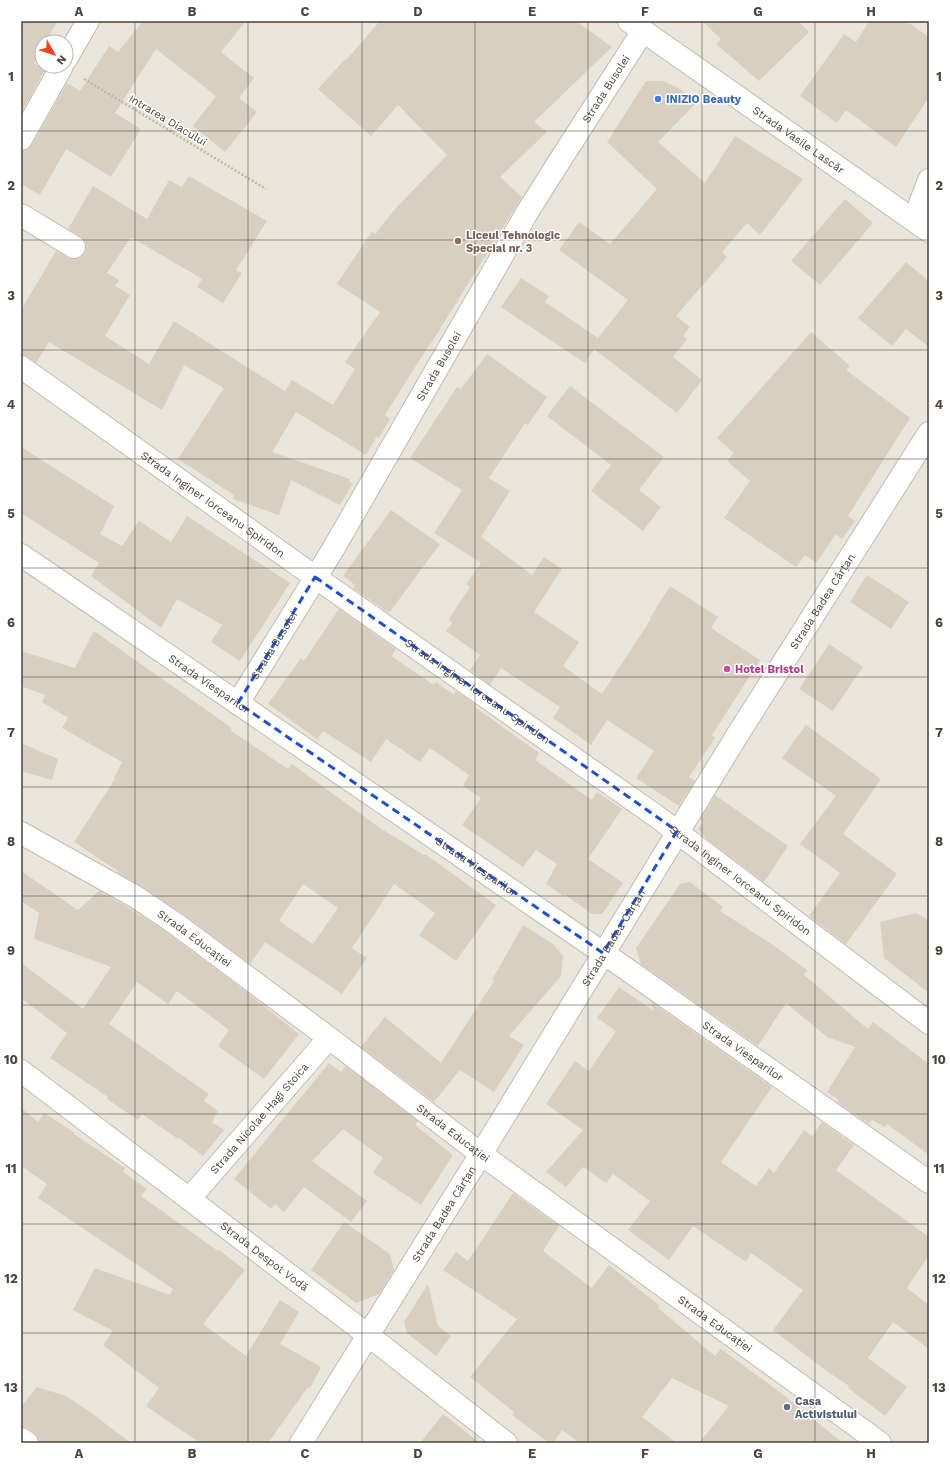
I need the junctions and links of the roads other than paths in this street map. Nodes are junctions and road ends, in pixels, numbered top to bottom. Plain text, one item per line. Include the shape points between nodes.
1 (88, 21) edge
2 (636, 26) edge
3 (74, 45) edge
4 (58, 74) edge
5 (21, 139) edge
6 (929, 180) edge
7 (21, 215) edge
8 (921, 225) edge
9 (74, 248) dead end
10 (21, 367) edge
11 (929, 433) edge
12 (21, 555) edge
13 (315, 577) junction
14 (238, 702) junction
15 (677, 831) junction
16 (21, 833) edge
17 (603, 953) junction
18 (929, 1023) edge
19 (329, 1038) junction
20 (21, 1071) edge
21 (480, 1154) junction
22 (929, 1182) edge
23 (189, 1199) junction
24 (368, 1335) junction
25 (21, 1439) edge
26 (27, 1443) edge
27 (301, 1443) edge
28 (506, 1443) edge
29 (880, 1443) edge

1 - 3 street
2 - 8 street, Strada Vasile Lascăr
2 - 13 street, Strada Busolei
4 - 5 street
6 - 8 street
7 - 9 street
10 - 13 street, Strada Inginer Iorceanu Spiridon
11 - 15 street, Strada Badea Cârțan
12 - 14 street, Strada Viesparilor
13 - 14 street, Strada Busolei
13 - 15 street, Strada Inginer Iorceanu Spiridon
14 - 17 street, Strada Viesparilor
15 - 17 street, Strada Badea Cârțan
15 - 18 street, Strada Inginer Iorceanu Spiridon
16 - 19 street, Strada Educației via 136,897
17 - 21 street, Strada Badea Cârțan
17 - 22 street, Strada Viesparilor
19 - 21 street, Strada Educației
19 - 23 street, Strada Nicolae Hagi Stoica
20 - 23 street, Strada Despot Vodă
21 - 24 street, Strada Badea Cârțan
21 - 29 street, Strada Educației
23 - 24 street, Strada Despot Vodă
24 - 27 street, Strada Badea Cârțan
24 - 28 street, Strada Despot Vodă
25 - 26 street

